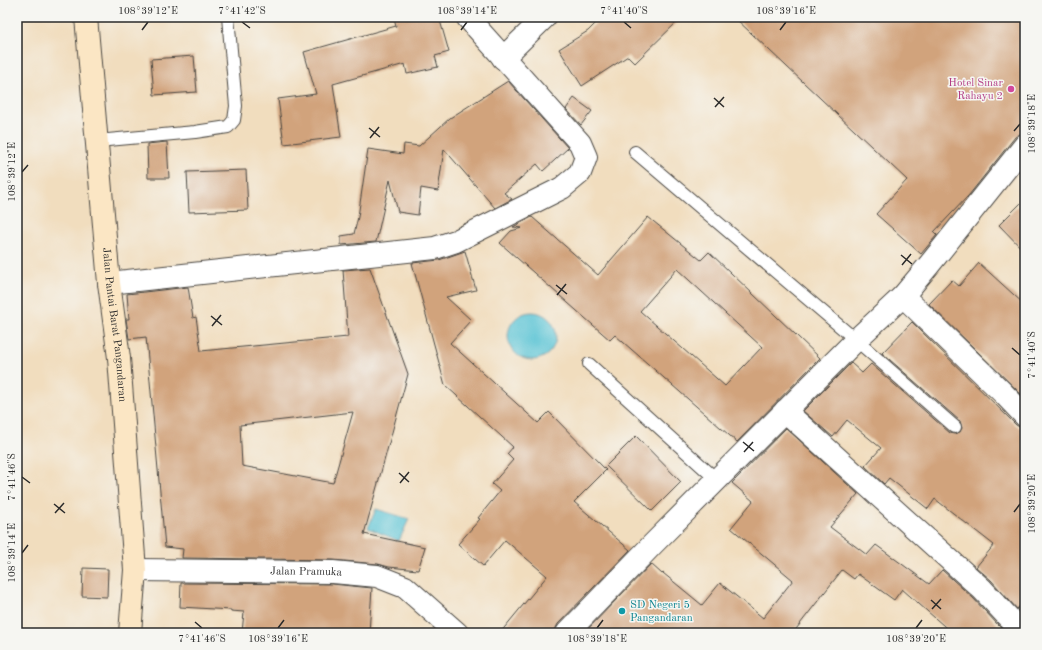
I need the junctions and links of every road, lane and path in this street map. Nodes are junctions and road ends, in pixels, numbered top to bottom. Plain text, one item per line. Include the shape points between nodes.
1 (86, 17) edge
2 (228, 17) edge
3 (467, 17) edge
4 (545, 17) edge
5 (503, 58) junction
6 (97, 141) junction
7 (1025, 145) edge
8 (635, 152) dead end
9 (109, 283) junction
10 (903, 296) junction
11 (856, 340) junction
12 (589, 364) dead end
13 (785, 411) junction
14 (1025, 416) edge
15 (955, 427) dead end
16 (717, 480) junction
17 (135, 570) junction
18 (130, 633) edge
19 (457, 633) edge
20 (567, 633) edge
21 (1019, 633) edge

1 - 6 street, Jalan Pantai Barat Pangandaran
2 - 6 lane via 236,106 234,120 228,127
3 - 5 street
4 - 5 street
5 - 9 street via 580,143 586,157 580,173 562,188 456,241 435,248
6 - 9 street, Jalan Pantai Barat Pangandaran
7 - 10 street
8 - 11 lane
9 - 17 street, Jalan Pantai Barat Pangandaran via 119,358
10 - 11 street
10 - 14 street
11 - 13 street
11 - 15 lane
12 - 16 lane
13 - 16 street
13 - 21 street via 982,588
16 - 20 street
17 - 18 street, Jalan Pantai Barat Pangandaran
17 - 19 street, Jalan Pramuka via 333,572 377,576 405,587

